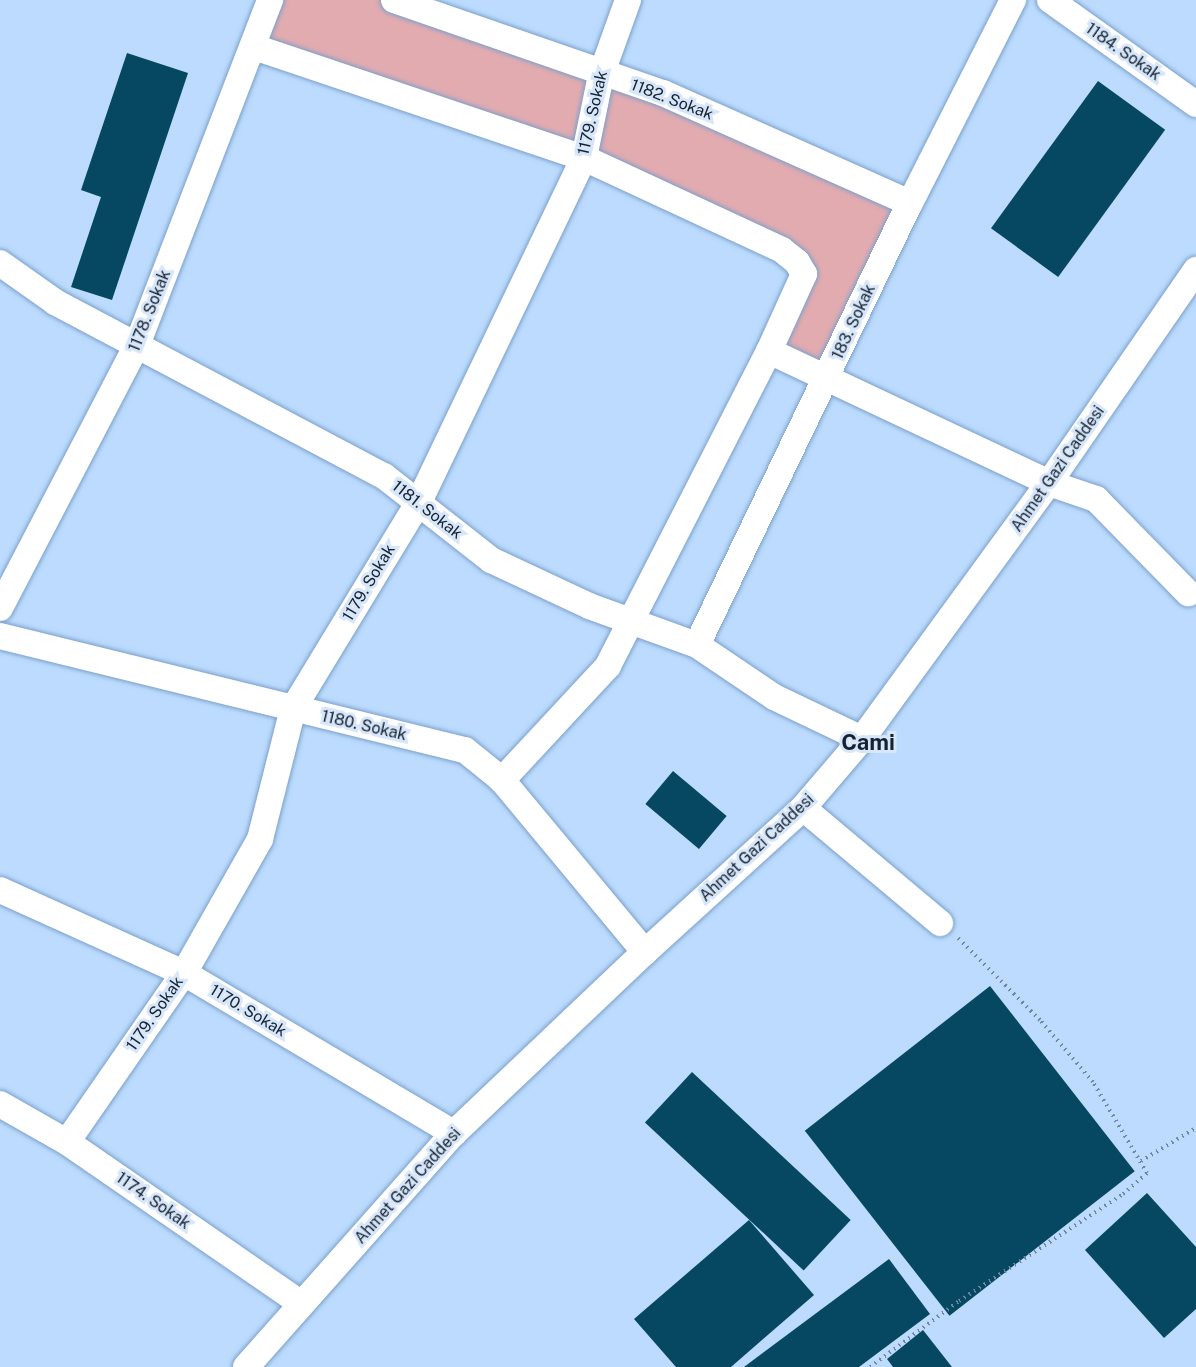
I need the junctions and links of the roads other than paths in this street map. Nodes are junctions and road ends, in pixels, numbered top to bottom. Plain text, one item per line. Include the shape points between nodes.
1 (270, 0) edge
2 (394, 0) edge
3 (628, 0) edge
4 (1013, 0) edge
5 (1050, 0) edge
6 (254, 46) junction
7 (601, 75) junction
8 (1196, 104) edge
9 (584, 158) junction
10 (910, 203) junction
11 (0, 263) edge
12 (1196, 270) edge
13 (137, 345) junction
14 (769, 351) junction
15 (827, 380) junction
16 (1049, 483) junction
17 (418, 502) junction
18 (1188, 592) dead end
19 (0, 609) edge
20 (631, 619) junction
21 (0, 636) edge
22 (697, 645) junction
23 (292, 709) junction
24 (862, 739) junction
25 (502, 780) junction
26 (803, 808) junction
27 (0, 890) edge
28 (940, 923) road end
29 (645, 952) junction
30 (184, 972) junction
31 (0, 1104) edge
32 (454, 1133) junction
33 (67, 1142) junction
34 (302, 1304) junction
35 (246, 1367) edge

1 - 6 street, 1178. Sokak
2 - 7 street, 1182. Sokak
3 - 7 street, 1179. Sokak
4 - 10 street, 183. Sokak
5 - 8 street, 1184. Sokak
6 - 9 street
6 - 13 street, 1178. Sokak
7 - 9 street, 1179. Sokak
7 - 10 street, 1182. Sokak via 663,93
9 - 14 street via 782,250 797,262 804,274
9 - 17 street, 1179. Sokak
10 - 15 street, 183. Sokak
11 - 13 street, 1181. Sokak via 55,302
12 - 16 street, Ahmet Gazi Caddesi
13 - 17 street, 1181. Sokak via 384,476
13 - 19 street, 1178. Sokak
14 - 15 street
14 - 20 street
15 - 16 street
15 - 22 street, 183. Sokak
16 - 18 street via 1096,499
16 - 24 street, Ahmet Gazi Caddesi
17 - 20 street, 1181. Sokak via 491,560 589,606
17 - 23 street, 1179. Sokak
20 - 22 street, 1181. Sokak
20 - 25 street via 608,666
21 - 23 street, 1180. Sokak
22 - 24 street, 1181. Sokak via 774,697
23 - 25 street, 1180. Sokak via 465,750
23 - 30 street, 1179. Sokak via 260,839
24 - 26 street, Ahmet Gazi Caddesi
25 - 29 street, 1180. Sokak
26 - 28 street
26 - 29 street, Ahmet Gazi Caddesi
27 - 30 street, 1170. Sokak
29 - 32 street, Ahmet Gazi Caddesi
30 - 32 street, 1170. Sokak
30 - 33 street, 1179. Sokak
31 - 33 street, 1174. Sokak
32 - 34 street, Ahmet Gazi Caddesi
33 - 34 street, 1174. Sokak
34 - 35 street, Ahmet Gazi Caddesi

